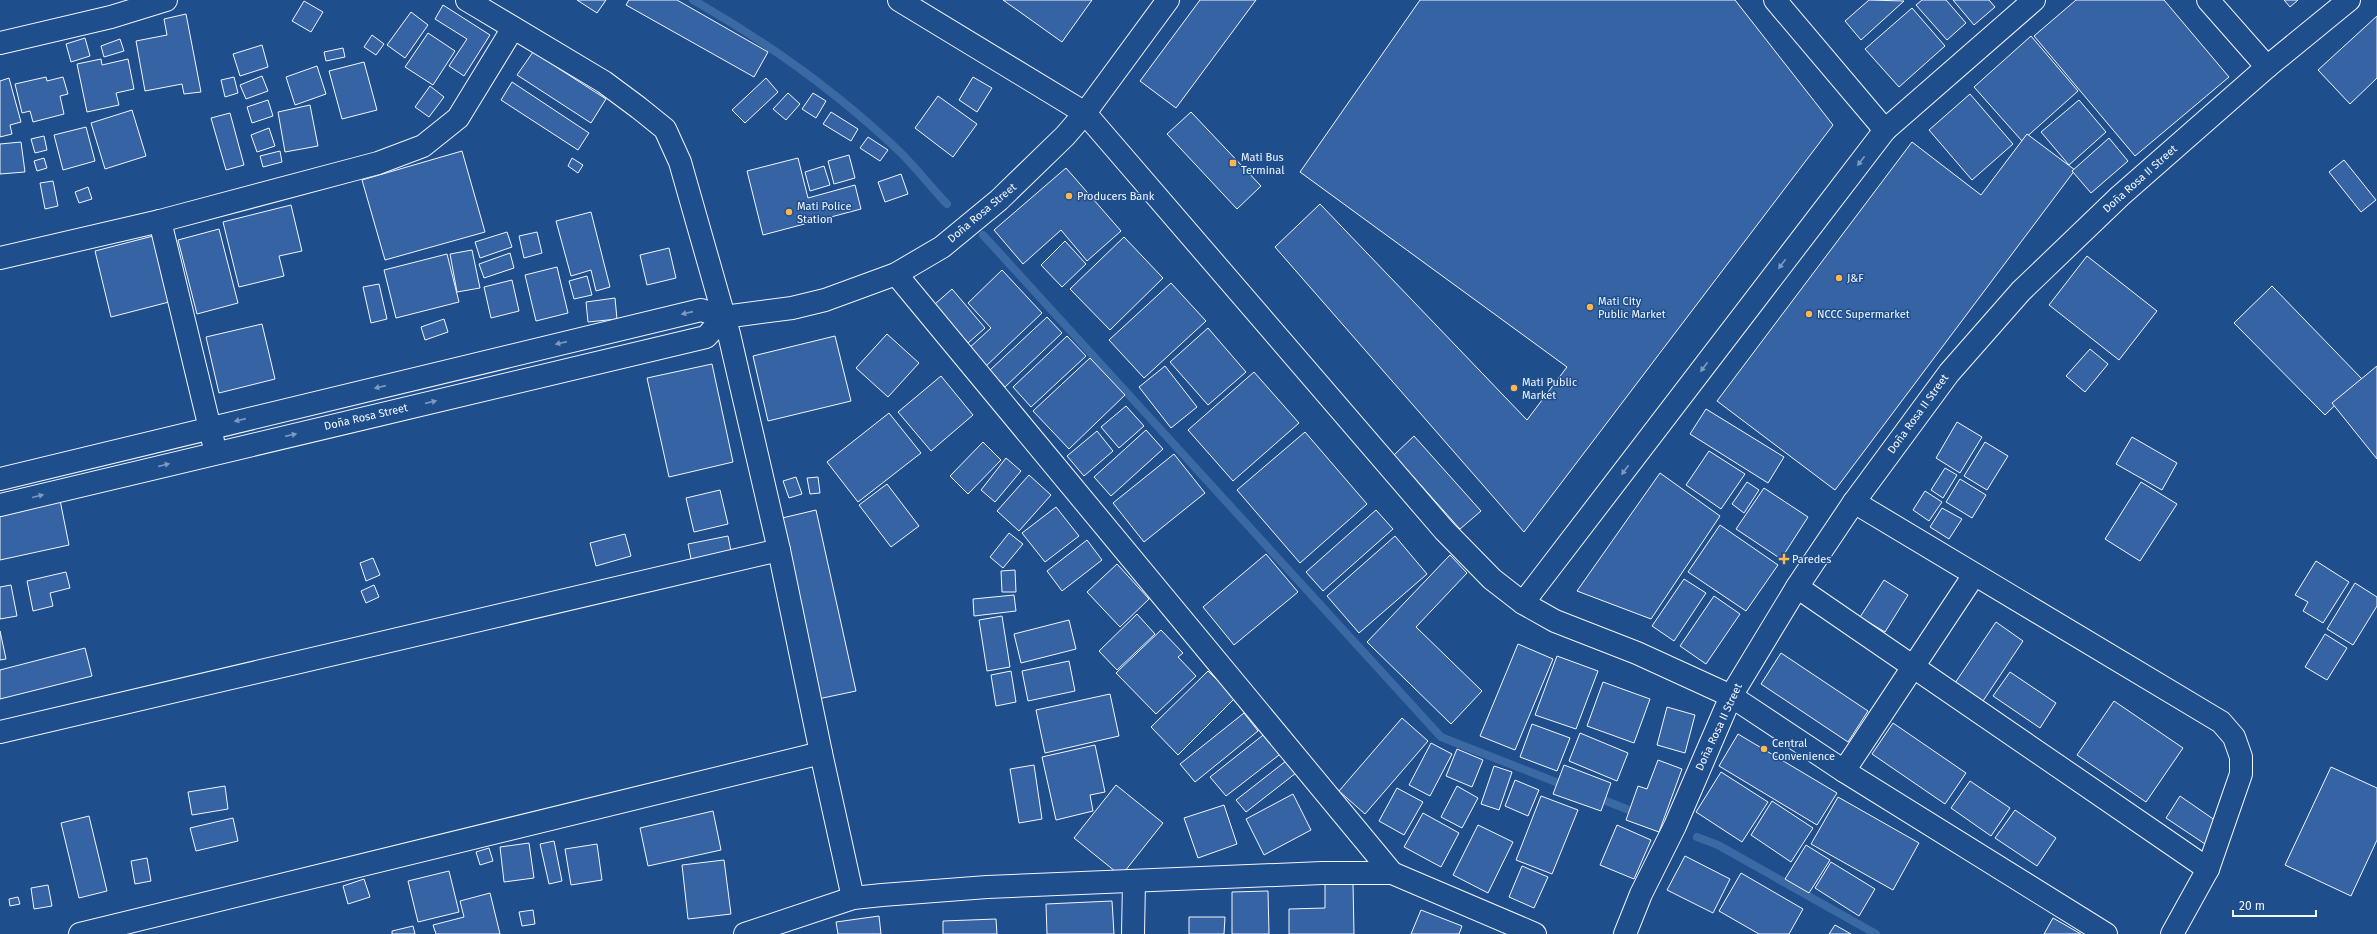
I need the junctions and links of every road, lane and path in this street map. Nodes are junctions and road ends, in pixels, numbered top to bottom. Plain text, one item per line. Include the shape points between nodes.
1 (166, 0) edge
2 (467, 0) edge
3 (899, 0) edge
4 (1168, 0) edge
5 (1775, 0) edge
6 (2208, 0) edge
7 (2349, 0) edge
8 (2020, 5) edge
9 (513, 28) junction
10 (0, 43) edge
11 (2267, 67) junction
12 (1085, 113) junction
13 (1885, 130) junction
14 (160, 221) junction
15 (0, 258) edge
16 (896, 274) junction
17 (724, 317) junction
18 (210, 428) junction
19 (215, 453) junction
20 (0, 479) edge
21 (1854, 502) junction
22 (0, 505) edge
23 (779, 550) junction
24 (1974, 575) junction
25 (1797, 587) junction
26 (1523, 603) junction
27 (1913, 667) junction
28 (1731, 696) junction
29 (0, 732) edge
30 (821, 753) junction
31 (1844, 771) junction
32 (2208, 870) junction
33 (1392, 873) junction
34 (1134, 881) junction
35 (853, 898) junction
36 (80, 934) edge
37 (745, 934) edge
38 (1133, 934) edge
39 (1535, 934) edge
40 (1625, 934) edge
41 (2106, 934) edge
42 (2172, 934) edge

1 - 10 street via 111,17
2 - 9 street
3 - 12 street
4 - 12 street, Doña Rosa Street
5 - 13 street
6 - 11 street
7 - 11 street, Doña Rosa II Street
8 - 13 street
9 - 14 street via 458,118 423,146 378,163
9 - 17 street via 604,82 665,129 680,162
11 - 21 street, Doña Rosa II Street via 2120,196 2021,291 1949,373
12 - 16 street, Doña Rosa Street via 1034,168 970,225 942,247
12 - 26 street via 1444,530 1492,579
13 -> 26 street
14 - 15 street
14 - 18 street
16 - 17 street, Doña Rosa Street via 824,300 792,308
16 - 33 street
17 -> 18 street, Doña Rosa Street via 701,310
19 -> 17 street, Doña Rosa Street via 706,337
17 - 23 street
18 - 19 street
18 - 20 street, Doña Rosa Street
22 -> 19 street, Doña Rosa Street
21 - 24 street
21 - 25 street, Doña Rosa II Street
23 - 29 street
23 - 30 street
24 - 27 street
24 - 32 street via 2221,722 2234,737 2241,757 2241,774
25 - 27 street
25 - 28 street, Doña Rosa II Street
26 - 28 street via 1555,621 1636,653
27 - 31 street
27 - 32 street
28 - 31 street
28 - 40 street, Doña Rosa II Street
30 - 35 street
30 - 36 street
31 - 41 street
32 - 42 street
33 - 34 street via 1322,873
33 - 39 street
34 - 35 street via 987,887
34 - 38 street
35 - 37 street

